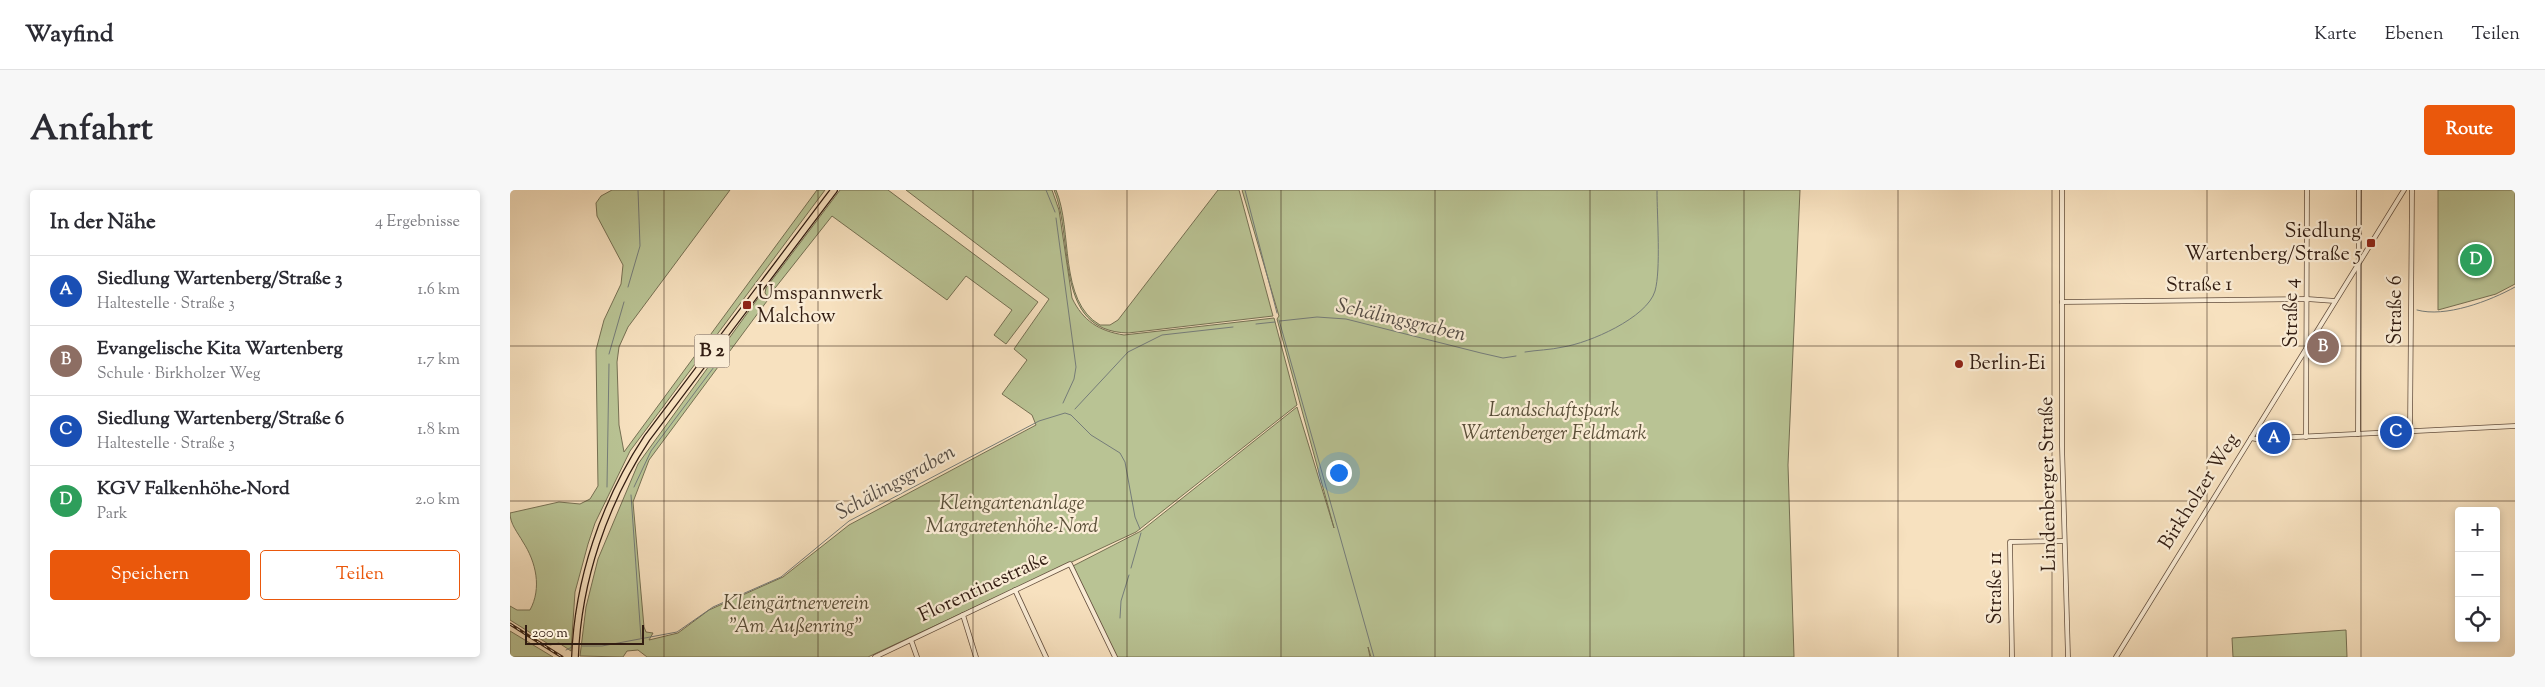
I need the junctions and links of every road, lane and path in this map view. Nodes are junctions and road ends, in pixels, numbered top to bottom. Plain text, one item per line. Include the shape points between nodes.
1 (834, 190) edge
2 (2062, 190) edge
3 (2307, 190) edge
4 (2359, 190) edge
5 (2404, 190) edge
6 (2412, 190) edge
7 (2359, 263) junction
8 (2307, 299) junction
9 (2335, 301) junction
10 (2062, 302) junction
11 (2306, 348) junction
12 (2515, 426) edge
13 (2410, 431) junction
14 (2358, 434) junction
15 (2306, 437) junction
16 (2251, 438) junction
17 (2064, 541) junction
18 (1015, 590) junction
19 (963, 615) junction
20 (911, 640) junction
21 (575, 657) edge
22 (875, 657) edge
23 (917, 657) edge
24 (976, 657) edge
25 (1046, 657) edge
26 (1115, 657) edge
27 (2012, 657) edge
28 (2068, 657) edge
29 (2116, 657) edge

1 - 21 main road, B 2 via 633,461 607,515 590,564 580,604
2 - 10 street, Lindenberger Straße
3 - 8 street, Straße 4
4 - 7 street
5 - 7 street, Birkholzer Weg
6 - 13 street, Straße 6
7 - 9 street, Birkholzer Weg
7 - 14 street
8 - 9 street, Straße 1
8 - 10 street, Straße 1
8 - 11 street, Straße 4
9 - 11 street, Birkholzer Weg
10 - 17 street, Lindenberger Straße
11 - 15 street, Straße 4
11 - 16 street, Birkholzer Weg
12 - 13 street
13 - 14 street
14 - 15 street
15 - 16 street
16 - 29 street, Birkholzer Weg
17 - 27 street, Straße 11 via 2010,542
17 - 28 street, Lindenberger Straße
18 - 19 street, Florentinestraße
18 - 25 street
18 - 26 street, Florentinestraße via 1070,564
19 - 20 street, Florentinestraße
19 - 24 street
20 - 22 street, Florentinestraße
20 - 23 street, Florentinestraße

